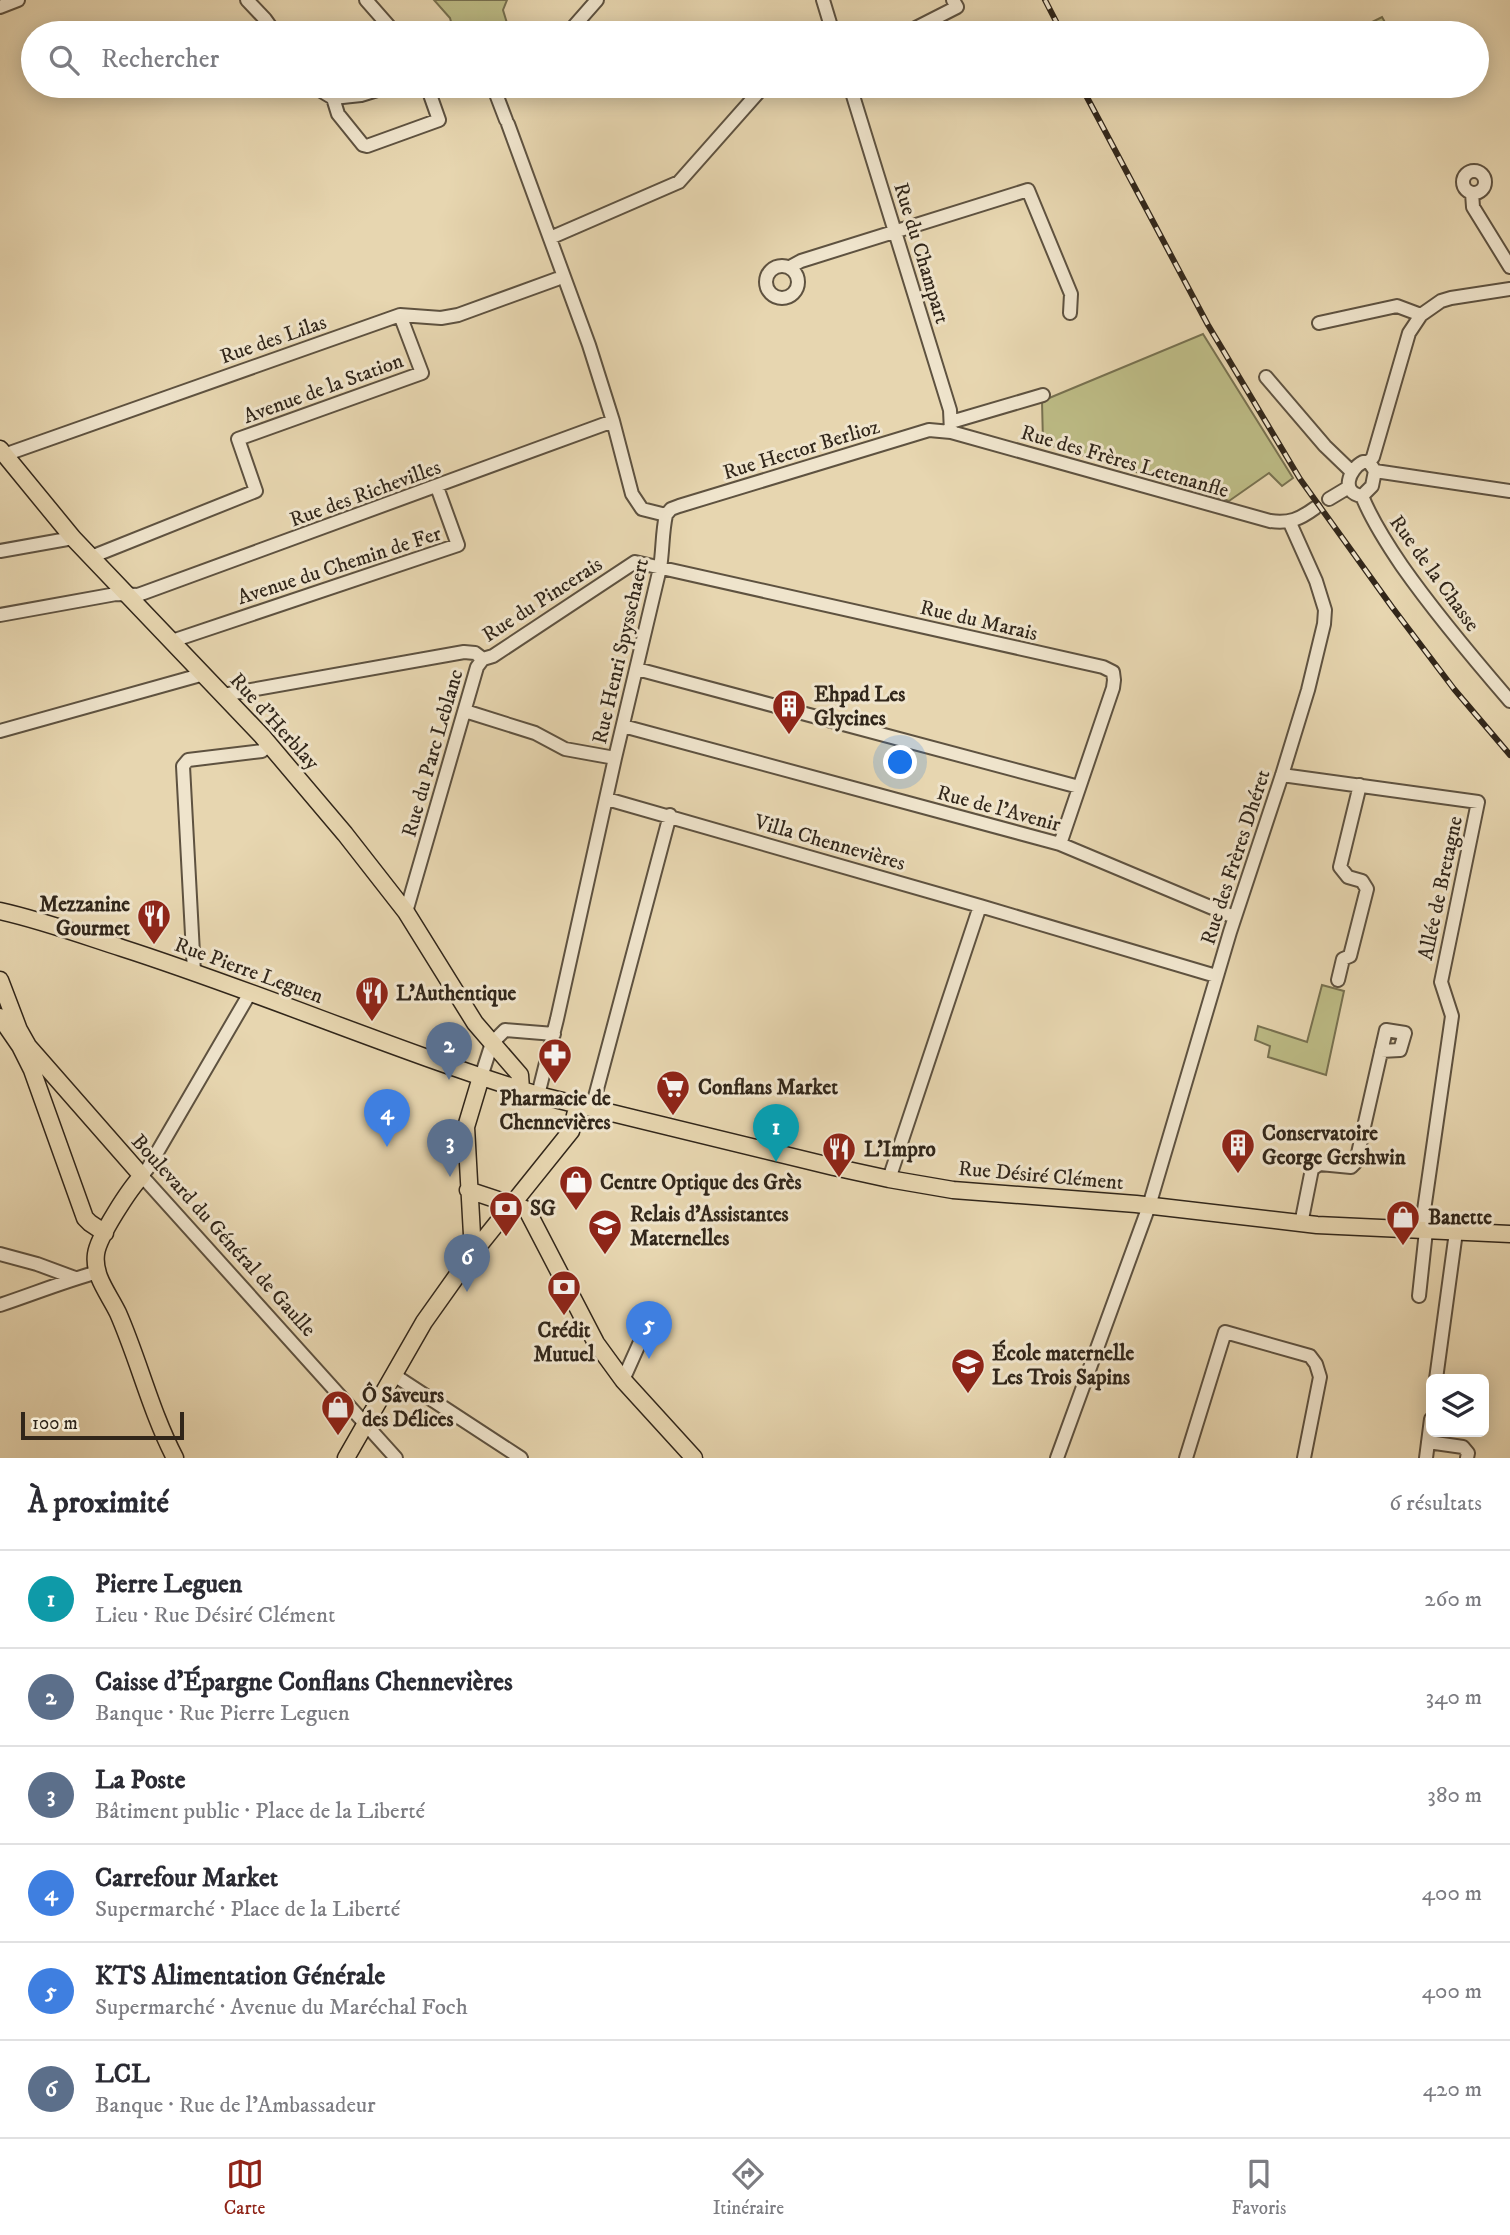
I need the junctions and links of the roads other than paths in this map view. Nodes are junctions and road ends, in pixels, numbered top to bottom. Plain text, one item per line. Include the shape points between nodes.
1 (18, 0) edge
2 (247, 0) edge
3 (366, 0) edge
4 (597, 0) edge
5 (823, 0) edge
6 (955, 3) edge
7 (0, 7) edge
8 (266, 21) edge
9 (384, 21) edge
10 (579, 21) edge
11 (829, 21) edge
12 (926, 21) edge
13 (333, 98) edge
14 (431, 98) edge
15 (498, 98) edge
16 (753, 98) edge
17 (854, 98) edge
18 (1472, 193) dead end
19 (896, 233) junction
20 (550, 238) junction
21 (790, 267) dead end
22 (1510, 267) edge
23 (557, 279) dead end
24 (1510, 289) edge
25 (1070, 313) dead end
26 (1421, 314) junction
27 (400, 315) junction
28 (1319, 323) dead end
29 (1266, 377) dead end
30 (1043, 395) dead end
31 (613, 421) junction
32 (951, 427) junction
33 (3, 456) edge
34 (1372, 466) junction
35 (1352, 472) junction
36 (437, 487) junction
37 (1349, 487) junction
38 (1510, 491) edge
39 (1362, 496) junction
40 (1329, 499) dead end
41 (1315, 508) dead end
42 (666, 515) junction
43 (1290, 523) junction
44 (73, 538) junction
45 (0, 551) edge
46 (92, 557) junction
47 (660, 568) junction
48 (129, 594) junction
49 (0, 615) edge
50 (172, 640) junction
51 (483, 659) junction
52 (636, 668) junction
53 (204, 674) junction
54 (223, 695) junction
55 (1510, 701) edge
56 (465, 711) junction
57 (623, 726) junction
58 (0, 731) edge
59 (269, 743) junction
60 (615, 758) junction
61 (1282, 775) junction
62 (1360, 785) junction
63 (1079, 787) junction
64 (607, 799) junction
65 (670, 815) junction
66 (1060, 844) junction
67 (980, 906) junction
68 (0, 911) edge
69 (406, 912) junction
70 (1234, 917) junction
71 (194, 972) junction
72 (1216, 976) junction
73 (1338, 979) dead end
74 (1, 989) edge
75 (250, 993) junction
76 (0, 1017) edge
77 (554, 1034) junction
78 (22, 1042) junction
79 (492, 1043) junction
80 (1381, 1051) dead end
81 (38, 1067) junction
82 (481, 1077) junction
83 (521, 1089) junction
84 (538, 1094) junction
85 (585, 1106) junction
86 (142, 1175) junction
87 (889, 1179) junction
88 (468, 1190) junction
89 (512, 1205) junction
90 (1149, 1206) junction
91 (1301, 1224) junction
92 (1424, 1231) junction
93 (1456, 1232) junction
94 (105, 1233) junction
95 (1510, 1234) edge
96 (473, 1253) junction
97 (0, 1254) edge
98 (48, 1268) junction
99 (98, 1272) junction
100 (75, 1278) junction
101 (48, 1289) junction
102 (1419, 1296) dead end
103 (0, 1305) edge
104 (640, 1342) dead end
105 (1438, 1374) edge
106 (394, 1375) junction
107 (623, 1381) junction
108 (365, 1424) junction
109 (1429, 1437) edge
110 (1428, 1442) junction
111 (175, 1458) edge
112 (346, 1458) edge
113 (396, 1458) edge
114 (521, 1458) edge
115 (694, 1458) edge
116 (1057, 1458) edge
117 (1186, 1458) edge
118 (1304, 1458) edge
119 (1426, 1458) edge
120 (1467, 1458) edge

1 - 7 street
2 - 8 street
3 - 9 street
4 - 10 street
5 - 11 street
6 - 12 street
13 - 14 street via 338,114 368,146 439,120
15 - 20 street
16 - 20 street via 679,182
17 - 19 street, Rue du Champart
18 - 22 street via 1473,207
19 - 21 street
19 - 25 street via 1028,190 1071,294
19 - 32 street, Rue du Champart via 950,410
20 - 31 street
23 - 27 street, Rue des Lilas via 458,315
24 - 26 street via 1451,298
26 - 28 street via 1397,306
26 - 34 street via 1409,333
27 - 33 street, Rue des Lilas
27 - 46 street, Avenue de la Station via 422,373 238,439 256,491
29 - 35 street
30 - 32 street, Rue Hector Berlioz
31 - 36 street, Rue des Richevilles
31 - 42 street via 636,503
32 - 42 street, Rue Hector Berlioz via 679,506
32 - 43 street, Rue des Frères Letenanfle via 1269,521
33 - 44 main road, Rue d'Herblay
34 - 35 street via 1358,464
34 - 38 street
34 - 39 street via 1372,486
35 - 37 street
36 - 48 street, Rue des Richevilles via 138,595
36 - 50 street, Avenue du Chemin de Fer via 458,545
37 - 39 street
37 - 40 street
39 - 55 street, Rue de la Chasse via 1409,576
41 - 43 street
42 - 47 street, Rue Henri Spysschaert
43 - 61 street, Rue des Frères Dhéret via 1325,610 1308,690
44 - 45 street
44 - 46 main road, Rue d'Herblay
46 - 48 main road, Rue d'Herblay
47 - 51 street, Rue du Pincerais via 628,564 494,656
47 - 52 street, Rue Henri Spysschaert
47 - 63 street, Rue du Marais via 1103,667 1114,680
48 - 49 street, Rue des Richevilles
48 - 50 main road, Rue d'Herblay
50 - 53 main road, Rue d'Herblay
51 - 54 street, Rue du Parc Leblanc via 464,652
51 - 56 street, Rue du Parc Leblanc
52 - 57 street, Rue Henri Spysschaert
52 - 63 street
53 - 54 main road, Rue d'Herblay
53 - 58 street
54 - 59 main road, Rue d'Herblay
56 - 60 street via 535,733 565,749
56 - 69 street, Rue du Parc Leblanc
57 - 60 street, Rue Henri Spysschaert
57 - 66 street, Rue de l'Avenir
59 - 69 main road, Rue d'Herblay
59 - 71 street via 262,751 188,760 183,766
60 - 64 street, Rue Henri Spysschaert
61 - 62 street
61 - 70 street, Rue des Frères Dhéret
62 - 73 street via 1340,867 1367,889 1350,956 1343,958
62 - 92 street, Allée de Bretagne via 1478,802 1441,982 1452,1016
63 - 66 street, Rue du Marais
64 - 65 street, Villa Chennevières
64 - 77 street, Rue Henri Spysschaert
65 - 67 street, Villa Chennevières
65 - 85 street
66 - 70 street, Rue de l'Avenir
67 - 72 street, Villa Chennevières
67 - 87 street
68 - 71 main road, Rue Pierre Leguen
69 - 79 main road, Rue d'Herblay
70 - 72 street, Rue des Frères Dhéret
71 - 75 main road, Rue Pierre Leguen
72 - 90 street, Rue des Frères Dhéret
74 - 78 main road
75 - 82 main road, Rue Pierre Leguen
75 - 86 street
76 - 78 main road, Boulevard du Général de Gaulle
77 - 79 street via 505,1030
77 - 84 street, Rue Henri Spysschaert
78 - 81 main road, Boulevard du Général de Gaulle
79 - 82 street
79 - 83 main road, Rue d'Herblay via 520,1075
80 - 91 street via 1356,1161 1351,1167 1320,1164 1312,1169
81 - 86 main road, Boulevard du Général de Gaulle
81 - 94 main road via 85,1218
82 - 83 main road, Rue Pierre Leguen
82 - 88 main road via 466,1127
83 - 84 main road, Rue Pierre Leguen
84 - 85 main road, Rue Désiré Clément
85 - 87 main road, Rue Désiré Clément
85 - 89 main road via 571,1131
86 - 94 main road
86 - 108 street, Boulevard du Général de Gaulle
87 - 90 main road, Rue Désiré Clément via 953,1190
88 - 89 main road
88 - 96 main road
89 - 96 main road
89 - 107 main road via 528,1212 592,1336
90 - 91 main road, Rue Désiré Clément
90 - 116 street, Rue des Frères Dhéret
91 - 92 main road, Rue Désiré Clément
92 - 93 main road, Rue Désiré Clément
92 - 102 street, Allée de Bretagne
93 - 95 main road, Rue Désiré Clément
93 - 105 street
94 - 99 main road via 97,1250
96 - 106 main road via 424,1322
97 - 98 street
98 - 100 street
98 - 101 street
99 - 100 street
99 - 111 main road
100 - 101 street
101 - 103 street
104 - 107 street
106 - 108 main road
106 - 114 street
107 - 115 main road
108 - 112 main road
108 - 113 street, Boulevard du Général de Gaulle
109 - 110 street
110 - 119 street
110 - 120 street via 1463,1447
117 - 118 street via 1225,1332 1310,1356 1316,1364 1320,1377

